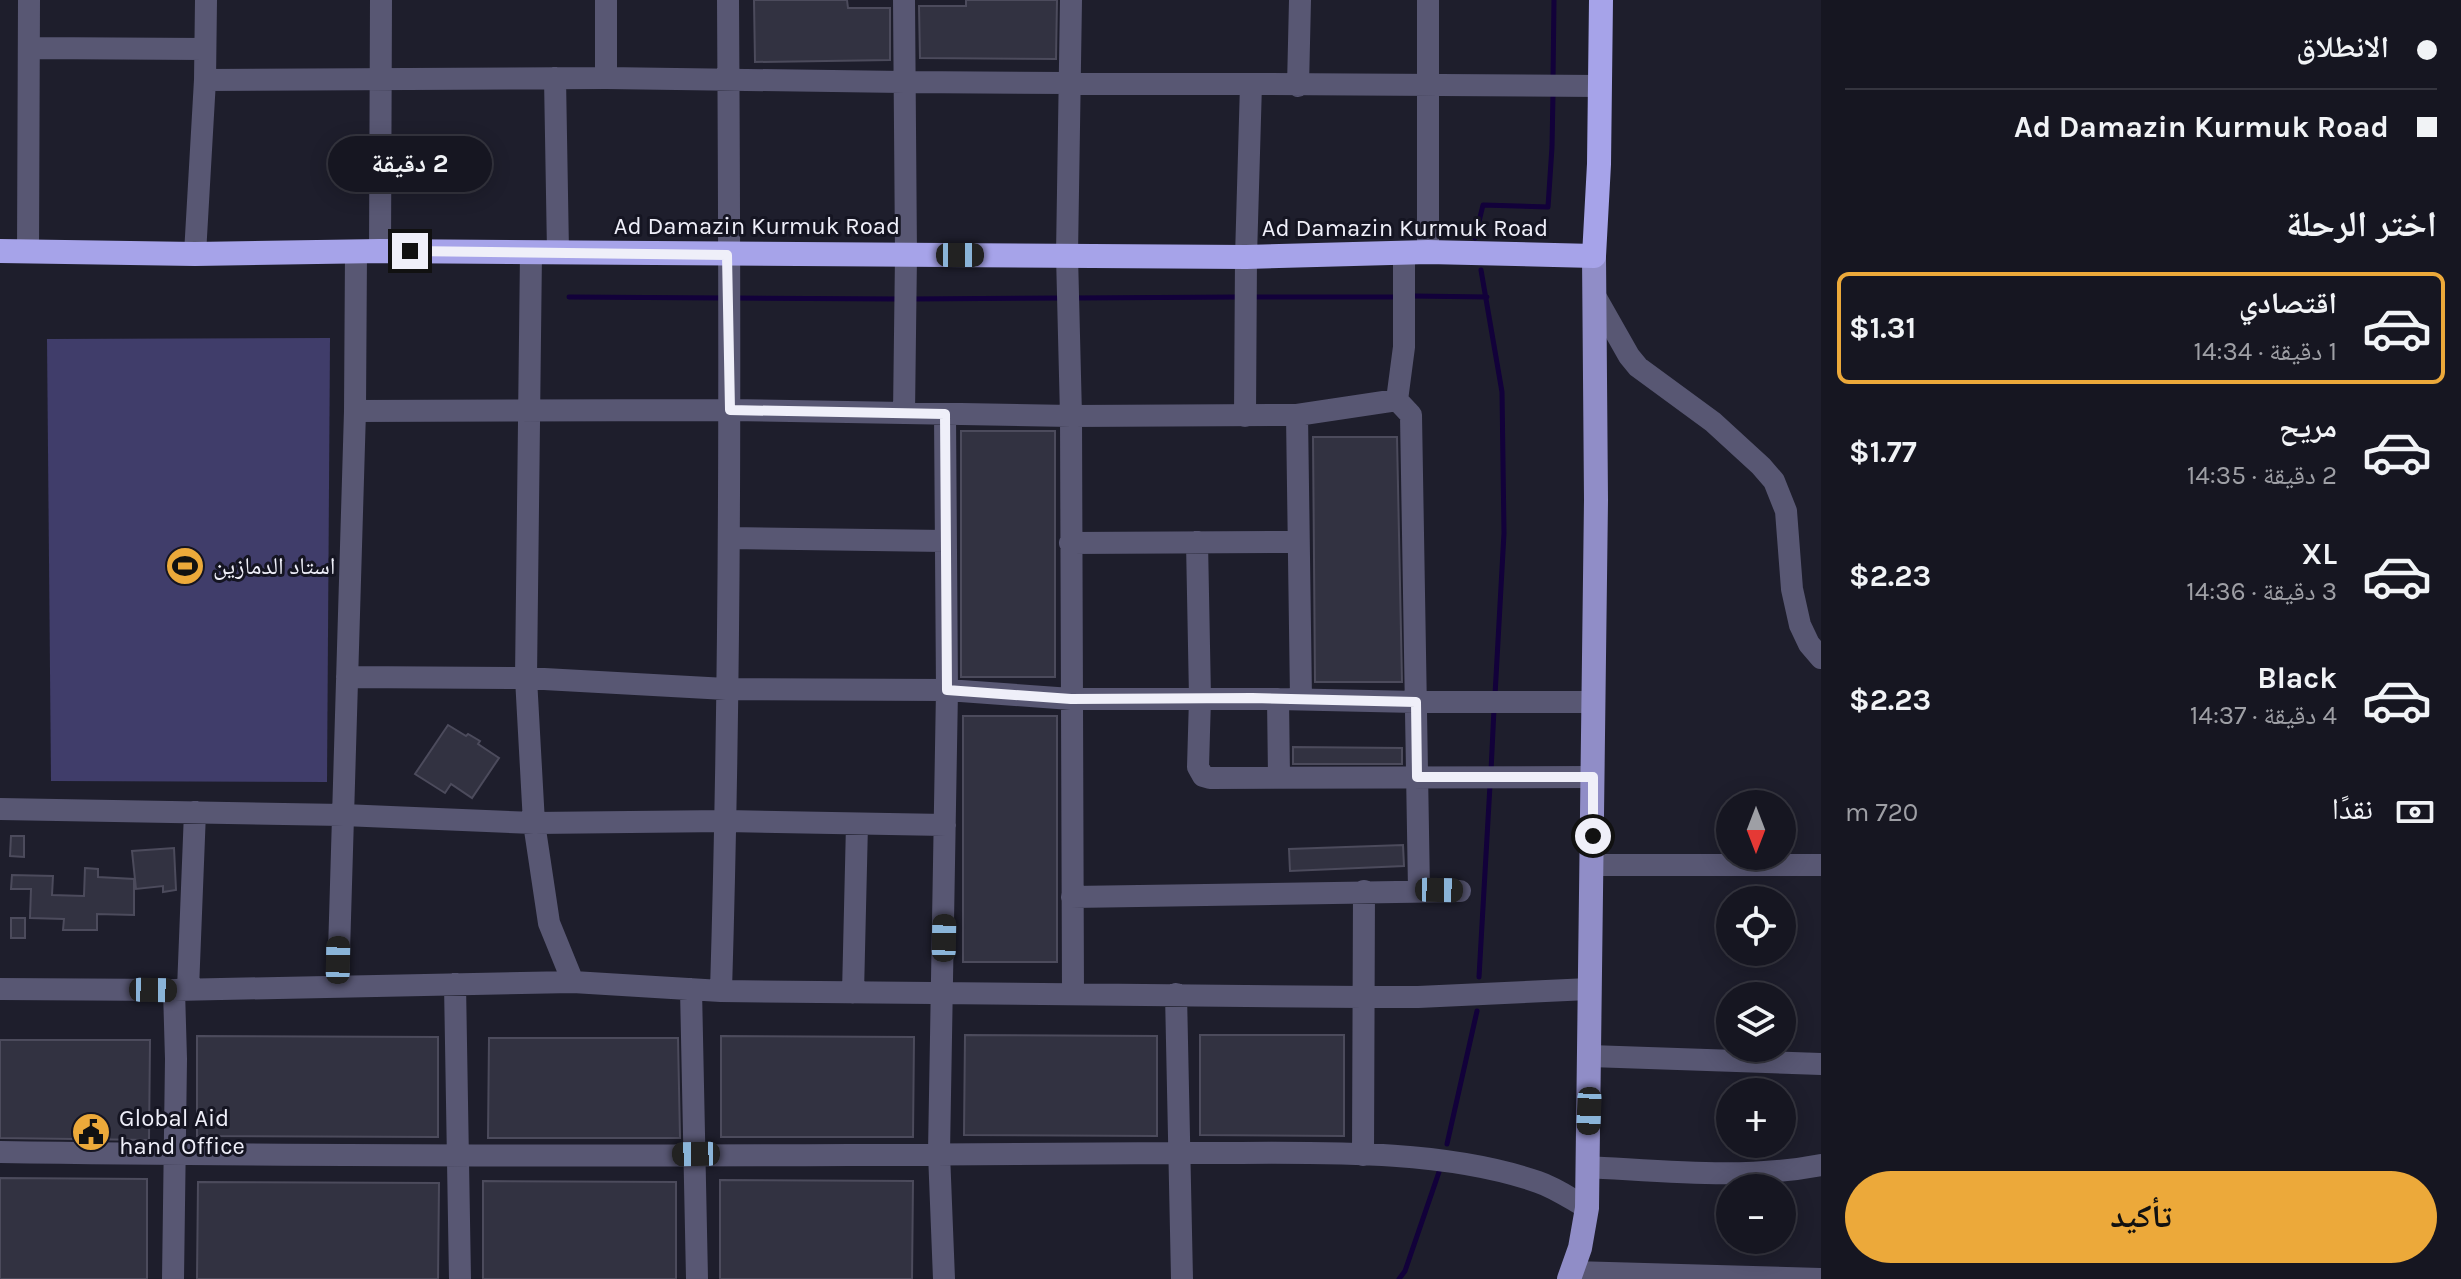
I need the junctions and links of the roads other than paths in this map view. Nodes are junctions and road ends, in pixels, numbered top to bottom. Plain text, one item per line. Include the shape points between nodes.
1 (29, 0) edge
2 (206, 0) edge
3 (381, 0) edge
4 (606, 0) edge
5 (728, 0) edge
6 (904, 0) edge
7 (1071, 0) edge
8 (1300, 0) edge
9 (1428, 0) edge
10 (1601, 0) edge
11 (30, 48) junction
12 (205, 49) junction
13 (555, 78) junction
14 (606, 78) junction
15 (381, 79) junction
16 (729, 79) junction
17 (205, 80) junction
18 (903, 82) junction
19 (1070, 83) junction
20 (1251, 84) junction
21 (1429, 85) junction
22 (1298, 86) junction
23 (1600, 86) junction
24 (0, 251) edge
25 (28, 252) junction
26 (368, 252) junction
27 (531, 252) junction
28 (558, 252) junction
29 (1416, 252) junction
30 (195, 254) junction
31 (727, 255) junction
32 (906, 255) junction
33 (1067, 255) junction
34 (1594, 256) junction
35 (1246, 257) junction
36 (1595, 296) junction
37 (1397, 400) junction
38 (530, 410) junction
39 (730, 410) junction
40 (355, 411) junction
41 (904, 413) junction
42 (945, 414) junction
43 (1297, 415) junction
44 (1071, 416) junction
45 (1245, 416) junction
46 (729, 538) junction
47 (945, 541) junction
48 (1197, 542) junction
49 (1298, 542) junction
50 (1070, 543) junction
51 (1821, 658) edge
52 (347, 677) junction
53 (526, 678) junction
54 (726, 689) junction
55 (947, 690) junction
56 (1200, 698) junction
57 (1071, 699) junction
58 (1278, 699) junction
59 (1301, 699) junction
60 (1416, 702) junction
61 (1594, 702) junction
62 (1279, 777) junction
63 (1417, 777) junction
64 (1593, 777) junction
65 (0, 809) edge
66 (195, 812) junction
67 (343, 815) junction
68 (726, 821) junction
69 (534, 823) junction
70 (857, 824) junction
71 (945, 825) junction
72 (1592, 865) junction
73 (1821, 865) edge
74 (1419, 890) junction
75 (1364, 891) junction
76 (1460, 891) dead end
77 (1072, 897) junction
78 (573, 982) junction
79 (455, 984) junction
80 (338, 986) junction
81 (0, 989) edge
82 (691, 989) junction
83 (1589, 989) junction
84 (181, 990) junction
85 (721, 991) junction
86 (853, 993) junction
87 (943, 994) junction
88 (1073, 994) junction
89 (1176, 994) junction
90 (1363, 997) junction
91 (1590, 1056) junction
92 (1821, 1064) edge
93 (0, 1152) edge
94 (939, 1153) junction
95 (1180, 1153) junction
96 (696, 1154) junction
97 (174, 1155) junction
98 (1363, 1155) junction
99 (457, 1156) junction
100 (1821, 1165) edge
101 (1587, 1167) junction
102 (1587, 1208) junction
103 (1571, 1276) edge
104 (1743, 1278) edge
105 (173, 1279) edge
106 (460, 1279) edge
107 (697, 1279) edge
108 (944, 1279) edge
109 (1182, 1279) edge
110 (1821, 1279) edge

1 - 11 street
2 - 12 street
3 - 15 street
4 - 14 street
5 - 16 street
6 - 18 street
7 - 19 street
8 - 22 street
9 - 21 street
10 - 23 highway
11 - 12 street
11 - 25 street
12 - 17 street
13 - 14 street
13 - 15 street
13 - 28 street
14 - 16 street
15 - 17 street
15 - 26 street
16 - 18 street
16 - 31 street
17 - 30 street
18 - 19 street
18 - 32 street
19 - 20 street
19 - 33 street
20 - 22 street
20 - 35 street
21 - 22 street
21 - 23 street
21 - 29 street
23 - 34 highway
24 - 25 highway, Ad Damazin Kurmuk Road
25 - 30 highway, Ad Damazin Kurmuk Road
26 - 27 highway, Ad Damazin Kurmuk Road
26 - 30 highway, Ad Damazin Kurmuk Road
26 - 40 street
27 - 28 highway, Ad Damazin Kurmuk Road
27 - 38 street
28 - 31 highway, Ad Damazin Kurmuk Road
29 - 34 highway, Ad Damazin Kurmuk Road
29 - 35 highway, Ad Damazin Kurmuk Road
29 - 37 street
31 - 32 highway, Ad Damazin Kurmuk Road
31 - 39 street
32 - 33 highway, Ad Damazin Kurmuk Road
32 - 41 street
33 - 35 highway, Ad Damazin Kurmuk Road
33 - 44 street
34 - 36 main road
35 - 45 street
36 - 51 street via 1638,367 1713,422 1774,481 1786,511 1800,625
36 - 61 main road
37 - 43 street
37 - 60 street via 1411,415
38 - 39 street
38 - 40 street
38 - 53 street
39 - 41 street
39 - 46 street
40 - 52 street
41 - 42 street
42 - 44 street
42 - 47 street
43 - 45 street
43 - 49 street
44 - 45 street
44 - 50 street
46 - 47 street
46 - 54 street
47 - 55 street
48 - 49 street
48 - 50 street
48 - 56 street
49 - 59 street
50 - 57 street
52 - 53 street
52 - 67 street
53 - 54 street
53 - 69 street
54 - 55 street
54 - 68 street
55 - 57 street
55 - 71 street
56 - 57 street
56 - 58 street
56 - 62 street via 1199,772 1210,778
57 - 77 street
58 - 59 street
58 - 62 street
59 - 60 street
60 - 61 street
60 - 63 street
61 - 64 main road
62 - 63 street
63 - 64 street
63 - 74 street
64 - 72 main road
65 - 66 street
66 - 67 street
66 - 84 street
67 - 69 street
67 - 80 street
68 - 69 street
68 - 70 street
68 - 85 street
69 - 78 street via 549,923
70 - 71 street
70 - 86 street
71 - 87 street
72 - 73 street
72 - 83 main road
74 - 75 street
74 - 76 street
75 - 77 street
75 - 90 street
77 - 88 street
78 - 79 street
78 - 82 street
79 - 80 street
79 - 99 street
80 - 84 street
81 - 84 street
82 - 85 street
82 - 96 street
83 - 90 street
83 - 91 main road
84 - 97 street
85 - 86 street
86 - 87 street
87 - 88 street
87 - 94 street
88 - 89 street
89 - 90 street
89 - 95 street
90 - 98 street
91 - 92 street
91 - 101 main road
93 - 97 street
94 - 95 street
94 - 96 street
94 - 108 street
95 - 98 street
95 - 109 street
96 - 99 street
96 - 107 street
97 - 99 street
97 - 105 street
98 - 102 street via 1478,1167 1534,1180
99 - 106 street
100 - 101 street via 1729,1175
101 - 102 main road
102 - 103 main road
103 - 104 street
104 - 110 street

